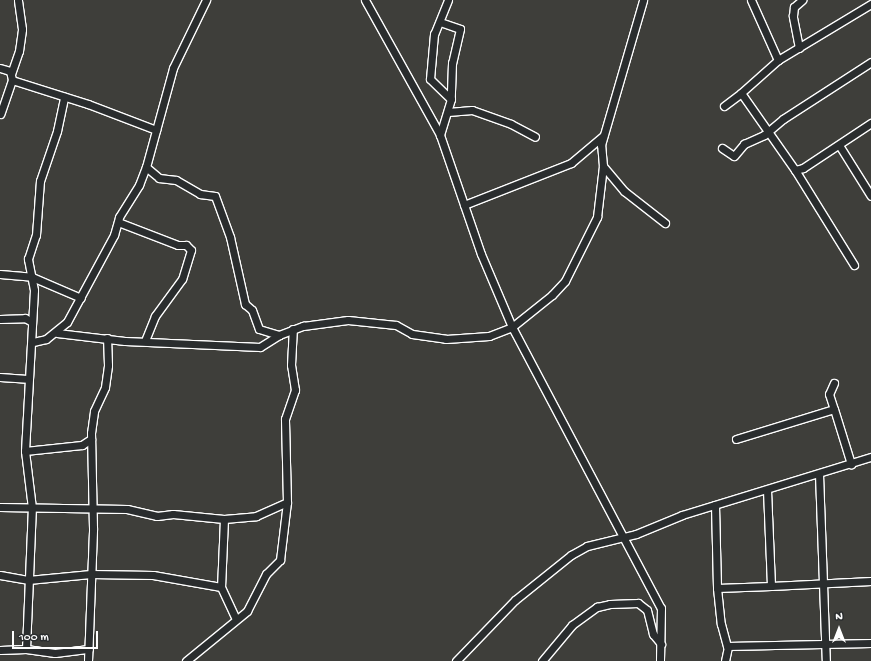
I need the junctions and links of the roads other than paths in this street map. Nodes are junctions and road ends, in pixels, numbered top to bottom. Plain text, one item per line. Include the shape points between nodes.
1 (18, 0) edge
2 (206, 0) edge
3 (365, 0) edge
4 (448, 0) edge
5 (643, 0) edge
6 (751, 0) edge
7 (802, 0) edge
8 (871, 4) edge
9 (440, 22) junction
10 (799, 48) junction
11 (778, 60) junction
12 (869, 64) edge
13 (0, 68) edge
14 (871, 73) edge
15 (12, 77) junction
16 (741, 93) junction
17 (64, 97) junction
18 (451, 99) junction
19 (724, 106) dead end
20 (448, 112) junction
21 (0, 114) edge
22 (871, 123) edge
23 (156, 130) junction
24 (769, 132) junction
25 (440, 135) junction
26 (603, 136) junction
27 (535, 137) dead end
28 (839, 145) junction
29 (722, 148) dead end
30 (603, 166) junction
31 (146, 167) junction
32 (795, 170) junction
33 (871, 196) edge
34 (464, 205) junction
35 (118, 222) junction
36 (665, 223) dead end
37 (854, 265) dead end
38 (0, 274) edge
39 (32, 277) junction
40 (81, 298) junction
41 (0, 319) edge
42 (32, 322) junction
43 (512, 327) junction
44 (293, 330) junction
45 (57, 333) junction
46 (279, 335) junction
47 (107, 338) junction
48 (145, 341) junction
49 (33, 342) junction
50 (0, 377) edge
51 (27, 379) junction
52 (834, 383) dead end
53 (834, 409) junction
54 (91, 439) junction
55 (736, 439) dead end
56 (25, 451) junction
57 (871, 457) edge
58 (851, 464) junction
59 (818, 474) junction
60 (767, 490) junction
61 (287, 502) junction
62 (716, 505) junction
63 (0, 507) edge
64 (32, 508) junction
65 (91, 510) junction
66 (224, 519) junction
67 (624, 536) junction
68 (91, 574) junction
69 (0, 575) edge
70 (28, 580) junction
71 (871, 581) edge
72 (823, 584) junction
73 (771, 586) junction
74 (221, 587) junction
75 (717, 588) junction
76 (236, 619) junction
77 (871, 643) edge
78 (661, 644) junction
79 (825, 644) junction
80 (728, 647) junction
81 (89, 648) junction
82 (26, 649) junction
83 (0, 650) edge
84 (88, 661) edge
85 (186, 661) edge
86 (456, 661) edge
87 (542, 661) edge
88 (660, 661) edge
89 (724, 661) edge
90 (826, 661) edge

1 - 15 street via 22,29
2 - 23 street via 173,68
3 - 25 street
4 - 9 street
5 - 26 street
6 - 11 street
7 - 10 street via 794,7 793,16
8 - 10 street
9 - 18 street via 434,34 430,79
9 - 18 street via 460,29 452,63
10 - 11 street
11 - 16 street
12 - 14 street
12 - 24 street via 783,119
13 - 15 street
15 - 17 street
15 - 21 street
16 - 19 street
16 - 24 street
17 - 23 street
17 - 39 street via 57,131 40,181 36,234 28,259
18 - 20 street
20 - 25 street
20 - 27 street via 472,110 511,124
22 - 28 street
23 - 31 street
24 - 29 street via 744,144 734,156
24 - 32 street
25 - 34 street
26 - 30 street
26 - 34 street via 571,163
28 - 32 street via 803,168
28 - 33 street
30 - 36 street via 624,191
30 - 43 street via 597,216 565,281 552,295
31 - 35 street
31 - 46 street via 159,178 176,180 200,194 215,196 230,237 245,304 252,310 259,329
32 - 37 street
34 - 43 street via 481,254
35 - 40 street
35 - 48 street via 186,245 191,250 182,279 155,316
38 - 39 street
39 - 40 street
39 - 42 street
40 - 45 street via 67,322
41 - 42 street via 25,318
42 - 49 street
43 - 44 street via 489,336 446,339 412,334 396,326 348,320
43 - 67 street via 570,441
44 - 46 street
44 - 61 street via 291,365 295,390 285,419
45 - 47 street
45 - 49 street
46 - 48 street via 260,347
47 - 48 street
47 - 54 street via 108,365 105,387 94,412
49 - 51 street
50 - 51 street
51 - 56 street
52 - 53 street via 830,394
53 - 55 street
53 - 58 street
54 - 56 street via 82,445
54 - 65 street
56 - 64 street
57 - 58 street
58 - 59 street
59 - 60 street
59 - 72 street
60 - 62 street
60 - 73 street
61 - 66 street via 256,516
61 - 76 street via 280,560 266,574 247,611
62 - 67 street
62 - 75 street
63 - 64 street
64 - 65 street
64 - 70 street
65 - 66 street via 127,509 157,516 173,514
65 - 68 street
66 - 74 street
67 - 78 street via 661,608
67 - 86 street via 587,546 571,555 505,608
68 - 70 street
68 - 74 street via 175,577
68 - 81 street
69 - 70 street
70 - 82 street
71 - 72 street
72 - 73 street
72 - 79 street
73 - 75 street
74 - 76 street
75 - 80 street via 721,624
76 - 85 street
77 - 79 street
78 - 87 street via 654,634 647,610 638,603 610,604 591,610 572,625
78 - 88 street
79 - 80 street
79 - 90 street
80 - 89 street
81 - 82 street via 54,653
81 - 84 street
82 - 83 street

